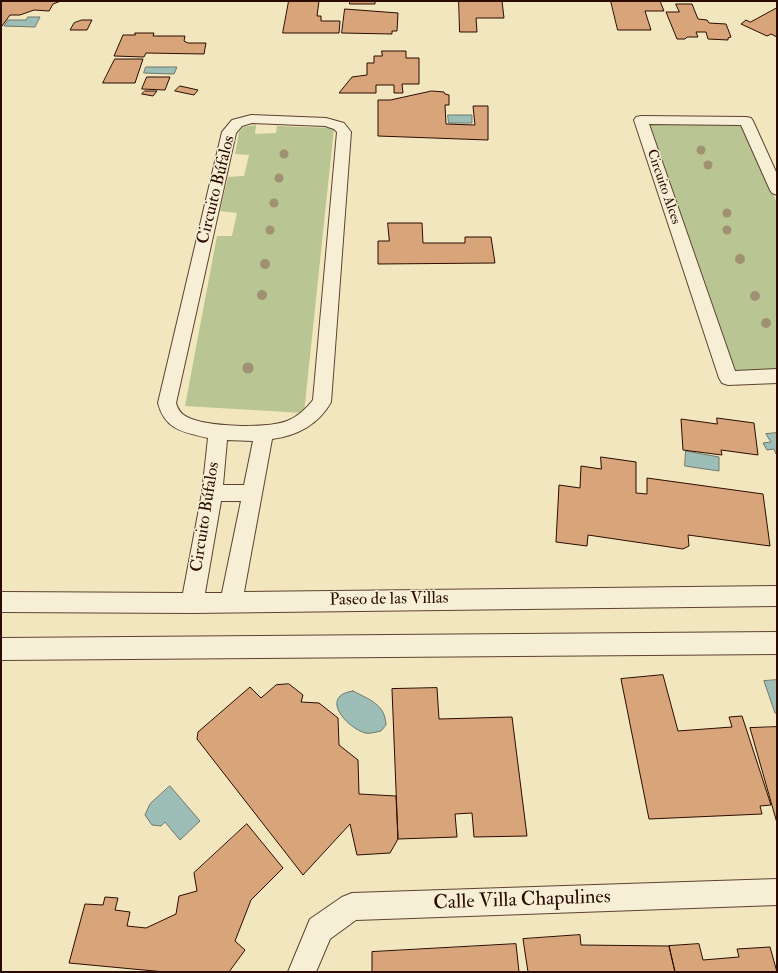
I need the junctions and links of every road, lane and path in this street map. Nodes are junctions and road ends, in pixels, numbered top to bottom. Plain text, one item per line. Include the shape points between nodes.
1 (777, 190) edge
2 (777, 376) edge
3 (218, 431) junction
4 (264, 433) junction
5 (212, 493) junction
6 (252, 493) junction
7 (777, 596) edge
8 (1, 602) edge
9 (231, 602) junction
10 (192, 603) junction
11 (777, 643) edge
12 (1, 649) edge
13 (777, 892) edge
14 (302, 972) edge

1 - 2 street, Circuito Alces via 746,121 641,120 728,378
3 - 4 street, Circuito Búfalos
3 - 4 street, Circuito Búfalos via 195,428 182,423 171,415 167,403 229,132 237,123 251,119 326,122 339,126 344,132 322,402 306,420 288,429
3 - 5 street, Circuito Búfalos
4 - 6 street
5 - 6 street
5 - 10 street, Circuito Búfalos
6 - 9 street
7 - 9 street, Paseo de las Villas
8 - 10 street, Paseo de las Villas
9 - 10 street, Paseo de las Villas
11 - 12 street
13 - 14 street, Calle Villa Chapulines via 352,907 320,929

